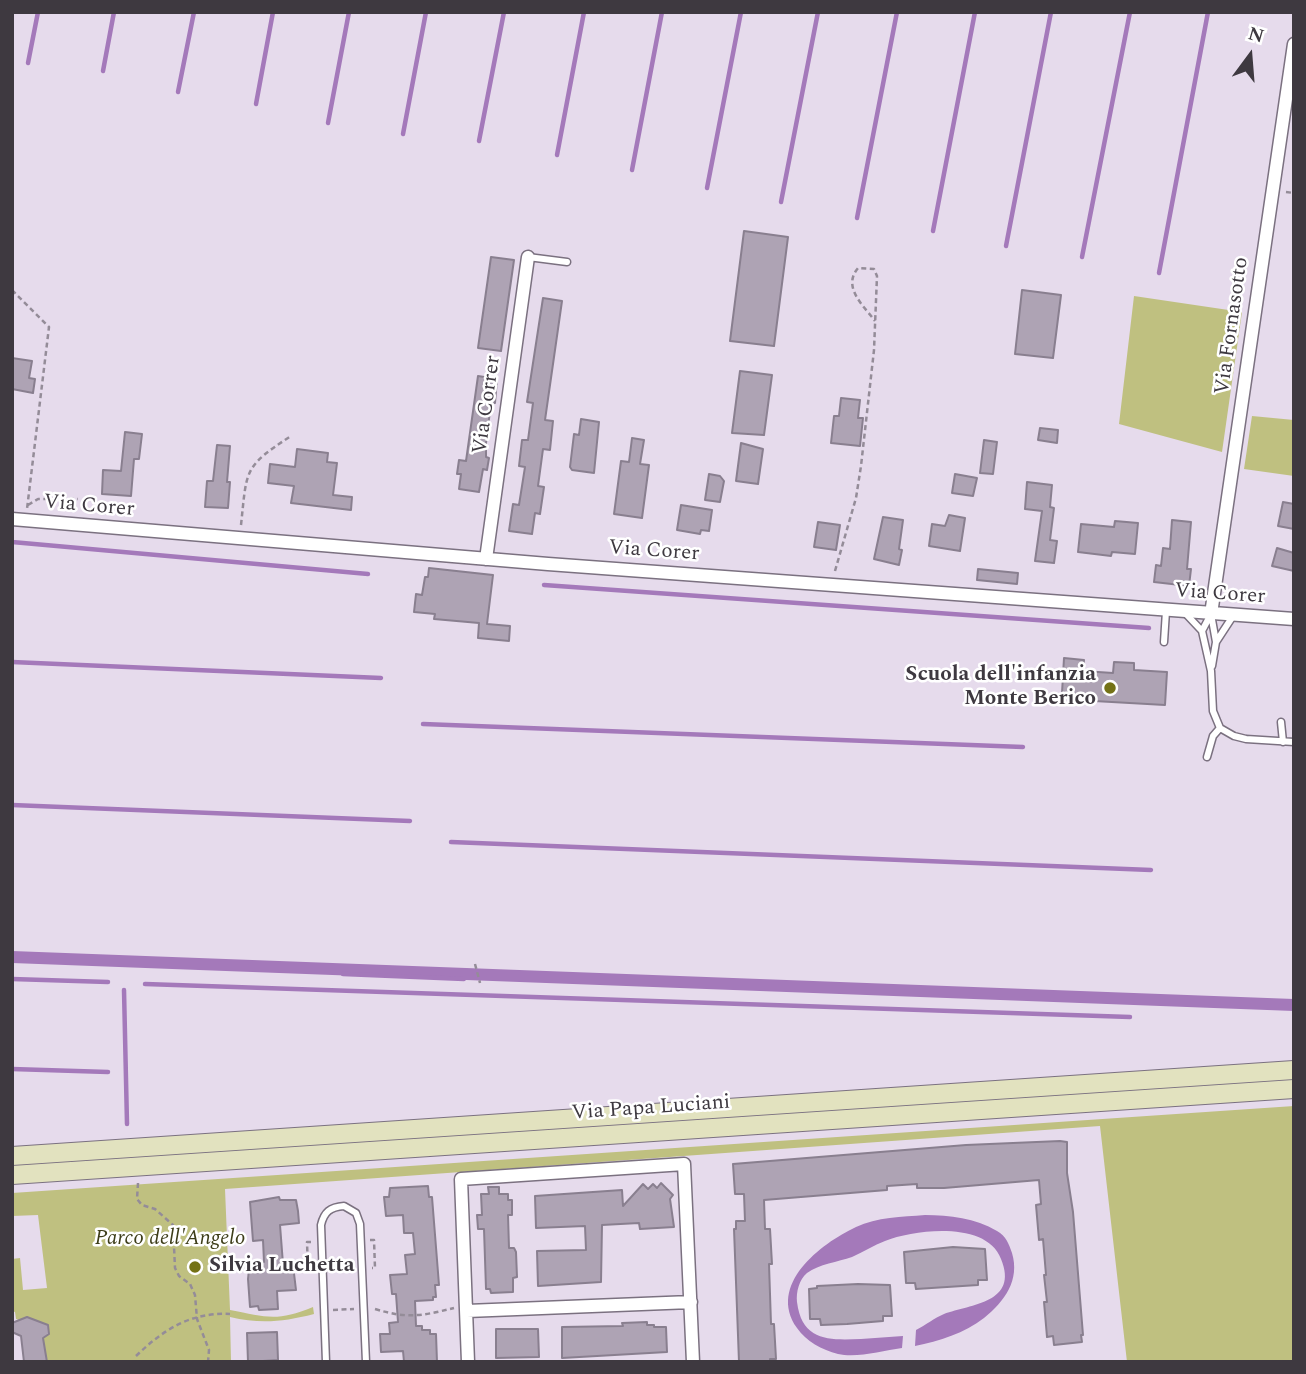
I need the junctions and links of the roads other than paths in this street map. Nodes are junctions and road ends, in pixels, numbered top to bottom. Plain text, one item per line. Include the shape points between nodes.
1 (1294, 44) edge
2 (528, 257) joint
3 (567, 262) dead end
4 (12, 519) edge
5 (486, 559) junction
6 (1166, 611) junction
7 (1185, 612) junction
8 (1211, 614) junction
9 (1234, 615) junction
10 (1294, 619) edge
11 (1202, 631) junction
12 (1164, 642) dead end
13 (1216, 642) junction
14 (1211, 671) junction
15 (1281, 723) dead end
16 (1220, 728) junction
17 (1283, 742) junction
18 (1294, 742) edge
19 (1207, 757) dead end
20 (1294, 1070) edge
21 (1294, 1088) edge
22 (12, 1156) edge
23 (12, 1175) edge
24 (691, 1302) junction
25 (467, 1309) junction
26 (326, 1362) edge
27 (366, 1362) edge
28 (468, 1362) edge
29 (693, 1362) edge

1 - 8 street, Via Fornasotto
2 - 3 lane
2 - 5 street, Via Correr
4 - 5 street, Via Corer
5 - 6 street, Via Corer
6 - 7 street, Via Corer
6 - 12 lane
7 - 8 street, Via Corer
7 - 11 lane
8 - 9 street, Via Corer
8 - 11 lane
8 - 13 lane
9 - 10 street, Via Corer
9 - 13 lane
11 - 14 lane
13 - 14 lane
14 - 16 lane via 1213,711
15 - 17 lane
16 - 17 lane via 1246,739
16 - 19 lane
17 - 18 lane
20 - 22 main road, Via Papa Luciani
21 - 23 main road, Via Papa Luciani
24 - 25 street
24 - 25 street via 684,1164 461,1180
24 - 29 street
25 - 28 street
26 - 27 lane via 321,1225 328,1210 344,1206 356,1213 360,1224

